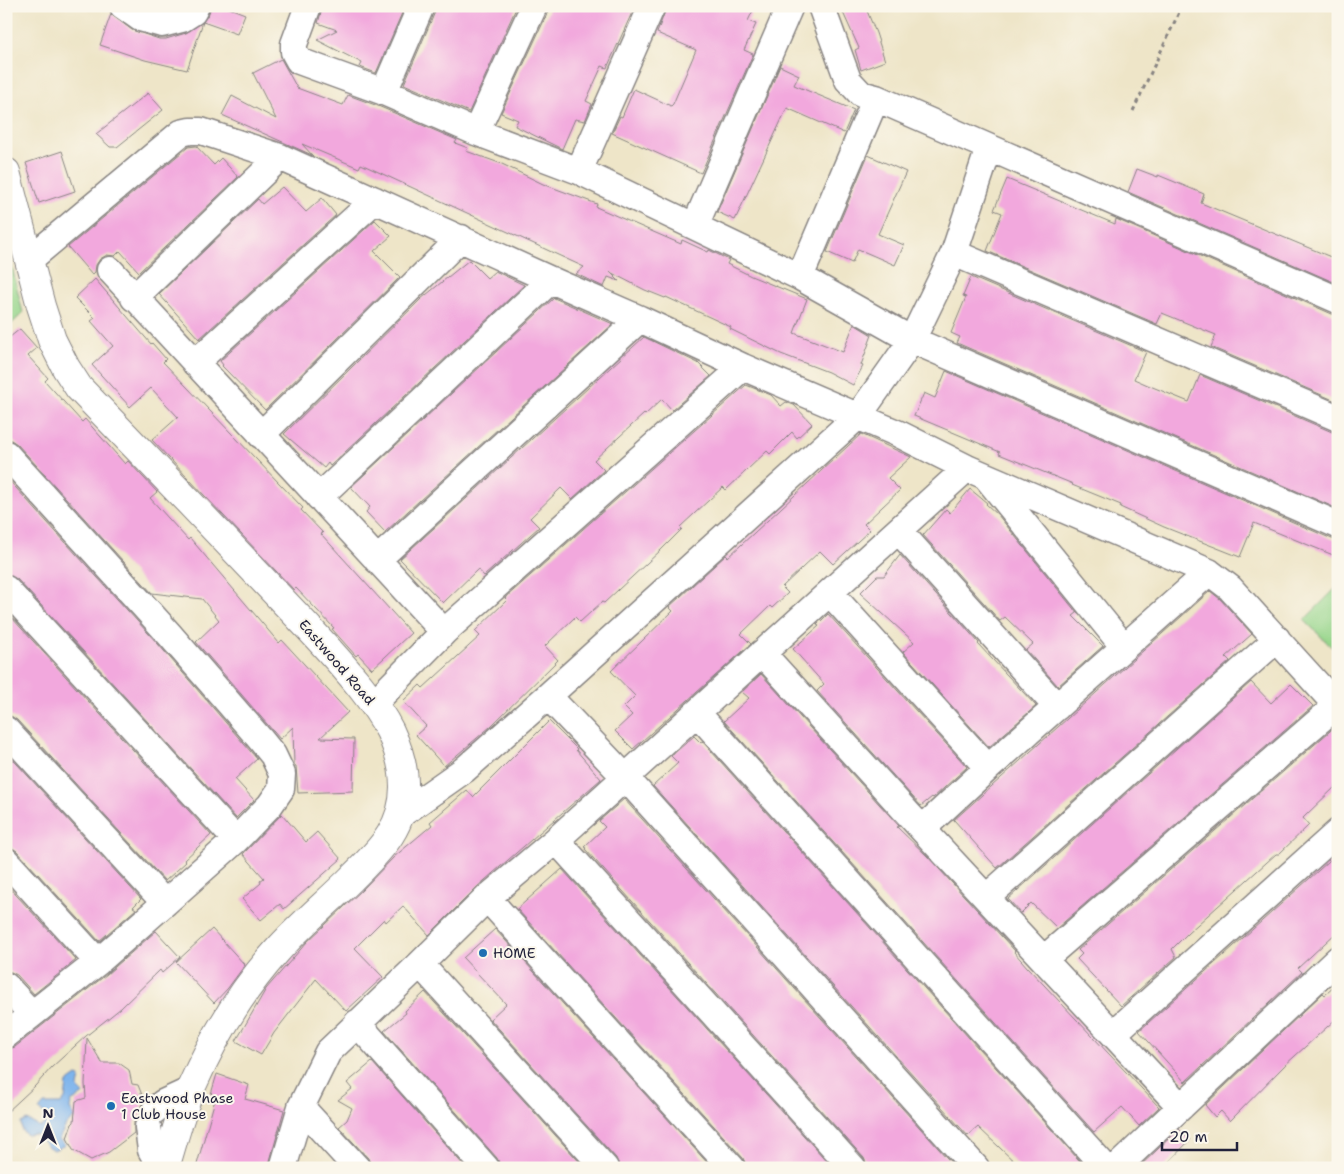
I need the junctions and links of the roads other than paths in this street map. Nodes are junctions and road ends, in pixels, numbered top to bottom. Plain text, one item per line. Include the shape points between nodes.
1 (123, 6) edge
2 (196, 6) edge
3 (308, 6) edge
4 (421, 6) edge
5 (534, 6) edge
6 (652, 6) edge
7 (790, 6) edge
8 (821, 6) edge
9 (384, 92) junction
10 (876, 98) junction
11 (476, 132) junction
12 (989, 148) junction
13 (280, 157) junction
14 (579, 171) junction
15 (7, 176) edge
16 (375, 200) junction
17 (695, 226) junction
18 (461, 238) junction
19 (954, 253) junction
20 (29, 260) junction
21 (110, 270) dead end
22 (800, 277) junction
23 (551, 280) junction
24 (134, 298) junction
25 (1338, 300) edge
26 (640, 319) junction
27 (912, 340) junction
28 (194, 363) junction
29 (744, 367) junction
30 (859, 415) junction
31 (1338, 418) edge
32 (261, 435) junction
33 (6, 454) edge
34 (976, 472) junction
35 (318, 497) junction
36 (1338, 525) edge
37 (899, 531) junction
38 (377, 560) junction
39 (1209, 572) junction
40 (6, 589) edge
41 (830, 592) junction
42 (444, 632) junction
43 (1277, 639) junction
44 (1124, 647) junction
45 (762, 653) junction
46 (548, 696) junction
47 (374, 704) junction
48 (1056, 707) junction
49 (1337, 707) edge
50 (697, 713) junction
51 (6, 730) edge
52 (988, 768) junction
53 (625, 777) junction
54 (400, 816) junction
55 (922, 829) junction
56 (1338, 832) edge
57 (236, 840) junction
58 (556, 840) junction
59 (6, 861) edge
60 (987, 897) junction
61 (487, 898) junction
62 (166, 903) junction
63 (1044, 959) junction
64 (1338, 959) edge
65 (98, 962) junction
66 (420, 964) junction
67 (6, 986) edge
68 (32, 1014) junction
69 (357, 1023) junction
70 (1113, 1034) junction
71 (6, 1035) edge
72 (190, 1090) junction
73 (301, 1107) junction
74 (1181, 1107) junction
75 (163, 1168) edge
76 (283, 1168) edge
77 (357, 1168) edge
78 (486, 1168) edge
79 (605, 1168) edge
80 (732, 1168) edge
81 (853, 1168) edge
82 (976, 1168) edge
83 (1106, 1168) edge
84 (1116, 1168) edge

1 - 2 street via 140,18 162,24 182,19
3 - 9 street via 294,44 299,61
4 - 9 street
5 - 11 street
6 - 14 street
7 - 17 street
8 - 10 street via 848,80 861,94
9 - 11 street
10 - 12 street
10 - 22 street
11 - 14 street
12 - 19 street
12 - 25 street
13 - 16 street
13 - 20 street via 201,131 181,133
13 - 24 street
14 - 17 street
15 - 20 main road, Eastwood Road
16 - 18 street
16 - 28 street
17 - 22 street
18 - 23 street
18 - 32 street
19 - 27 street
19 - 31 street
20 - 47 main road, Eastwood Road via 52,340 79,388 312,632
21 - 24 street
22 - 27 street
23 - 26 street
23 - 35 street
24 - 28 street
26 - 29 street
26 - 38 street
27 - 30 street
27 - 36 street
28 - 32 street
29 - 30 street
29 - 42 street
30 - 34 street
30 - 46 street
32 - 35 street
33 - 57 street via 273,755 282,774 281,789 270,806
34 - 37 street
34 - 39 street
34 - 44 street
35 - 38 street
37 - 41 street
37 - 48 street
38 - 42 street
39 - 43 street via 1230,588
39 - 44 street
40 - 57 street
41 - 45 street
41 - 52 street
42 - 47 street
43 - 49 street
43 - 60 street
44 - 48 street
45 - 50 street
45 - 55 street
46 - 53 street
46 - 54 street via 464,770
47 - 54 main road, Eastwood Road via 389,729 403,770 405,789
48 - 52 street
49 - 63 street
50 - 53 street
50 - 83 street
51 - 62 street
52 - 55 street
53 - 58 street
53 - 82 street
54 - 72 main road, Eastwood Road via 378,852 278,950 243,991 216,1036
55 - 60 street
56 - 70 street
57 - 62 street
58 - 61 street
58 - 81 street
59 - 65 street
60 - 63 street
61 - 66 street
61 - 80 street
62 - 65 street
63 - 70 street
64 - 74 street
65 - 68 street
66 - 69 street
66 - 79 street
67 - 68 street
68 - 71 street
69 - 73 street via 328,1052
69 - 78 street
70 - 74 street
72 - 75 main road, Eastwood Road
72 - 75 street via 163,1103 152,1119 150,1150
73 - 76 street
73 - 77 street
74 - 84 street

